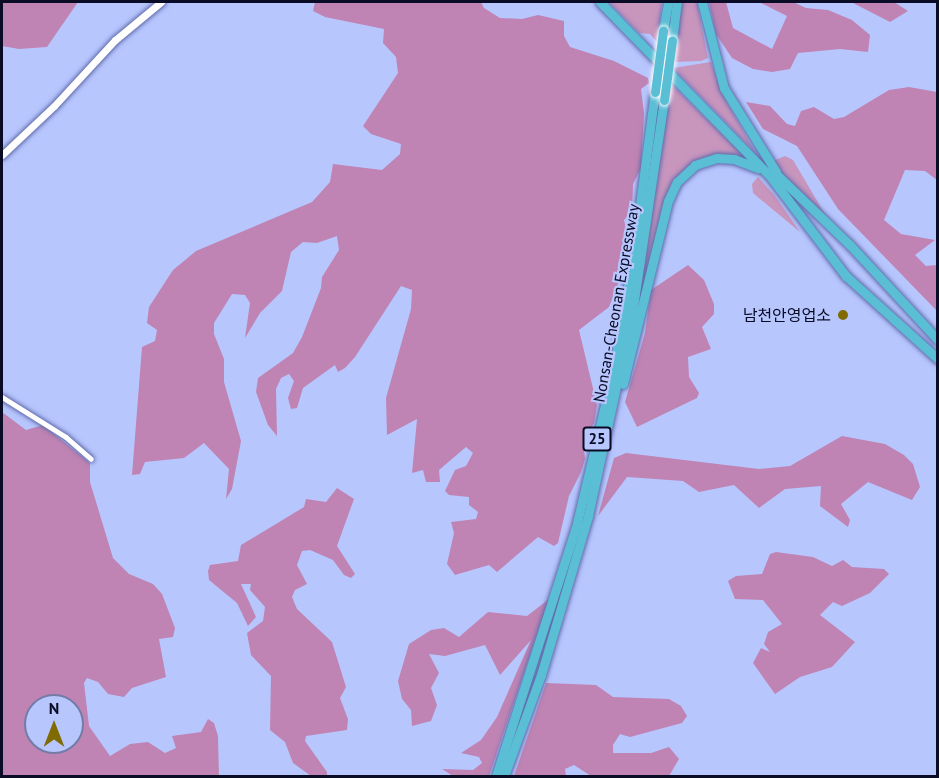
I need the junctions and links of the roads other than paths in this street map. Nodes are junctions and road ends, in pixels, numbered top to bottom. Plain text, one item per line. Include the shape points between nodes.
1 (161, 2) edge
2 (600, 2) edge
3 (607, 2) edge
4 (668, 2) edge
5 (677, 2) edge
6 (702, 2) edge
7 (2, 155) edge
8 (770, 176) junction
9 (785, 183) junction
10 (938, 340) edge
11 (938, 359) edge
12 (2, 397) edge
13 (604, 447) junction
14 (91, 459) dead end
15 (496, 777) edge
16 (504, 777) edge

1 - 7 street via 115,40
2 - 8 highway
3 - 9 highway
4 - 15 highway, Nonsan-Cheonan Expressway / 25, bridge via 632,269 613,371 577,523
5 - 13 highway, Nonsan-Cheonan Expressway / 25, bridge via 633,307
6 - 9 highway via 724,88 748,132
8 - 11 highway via 846,276
8 - 13 highway via 743,161 717,158 694,165 677,182 668,201 633,349
9 - 10 highway via 874,270
12 - 14 street via 66,437
13 - 16 highway, Nonsan-Cheonan Expressway / 25 via 541,675

